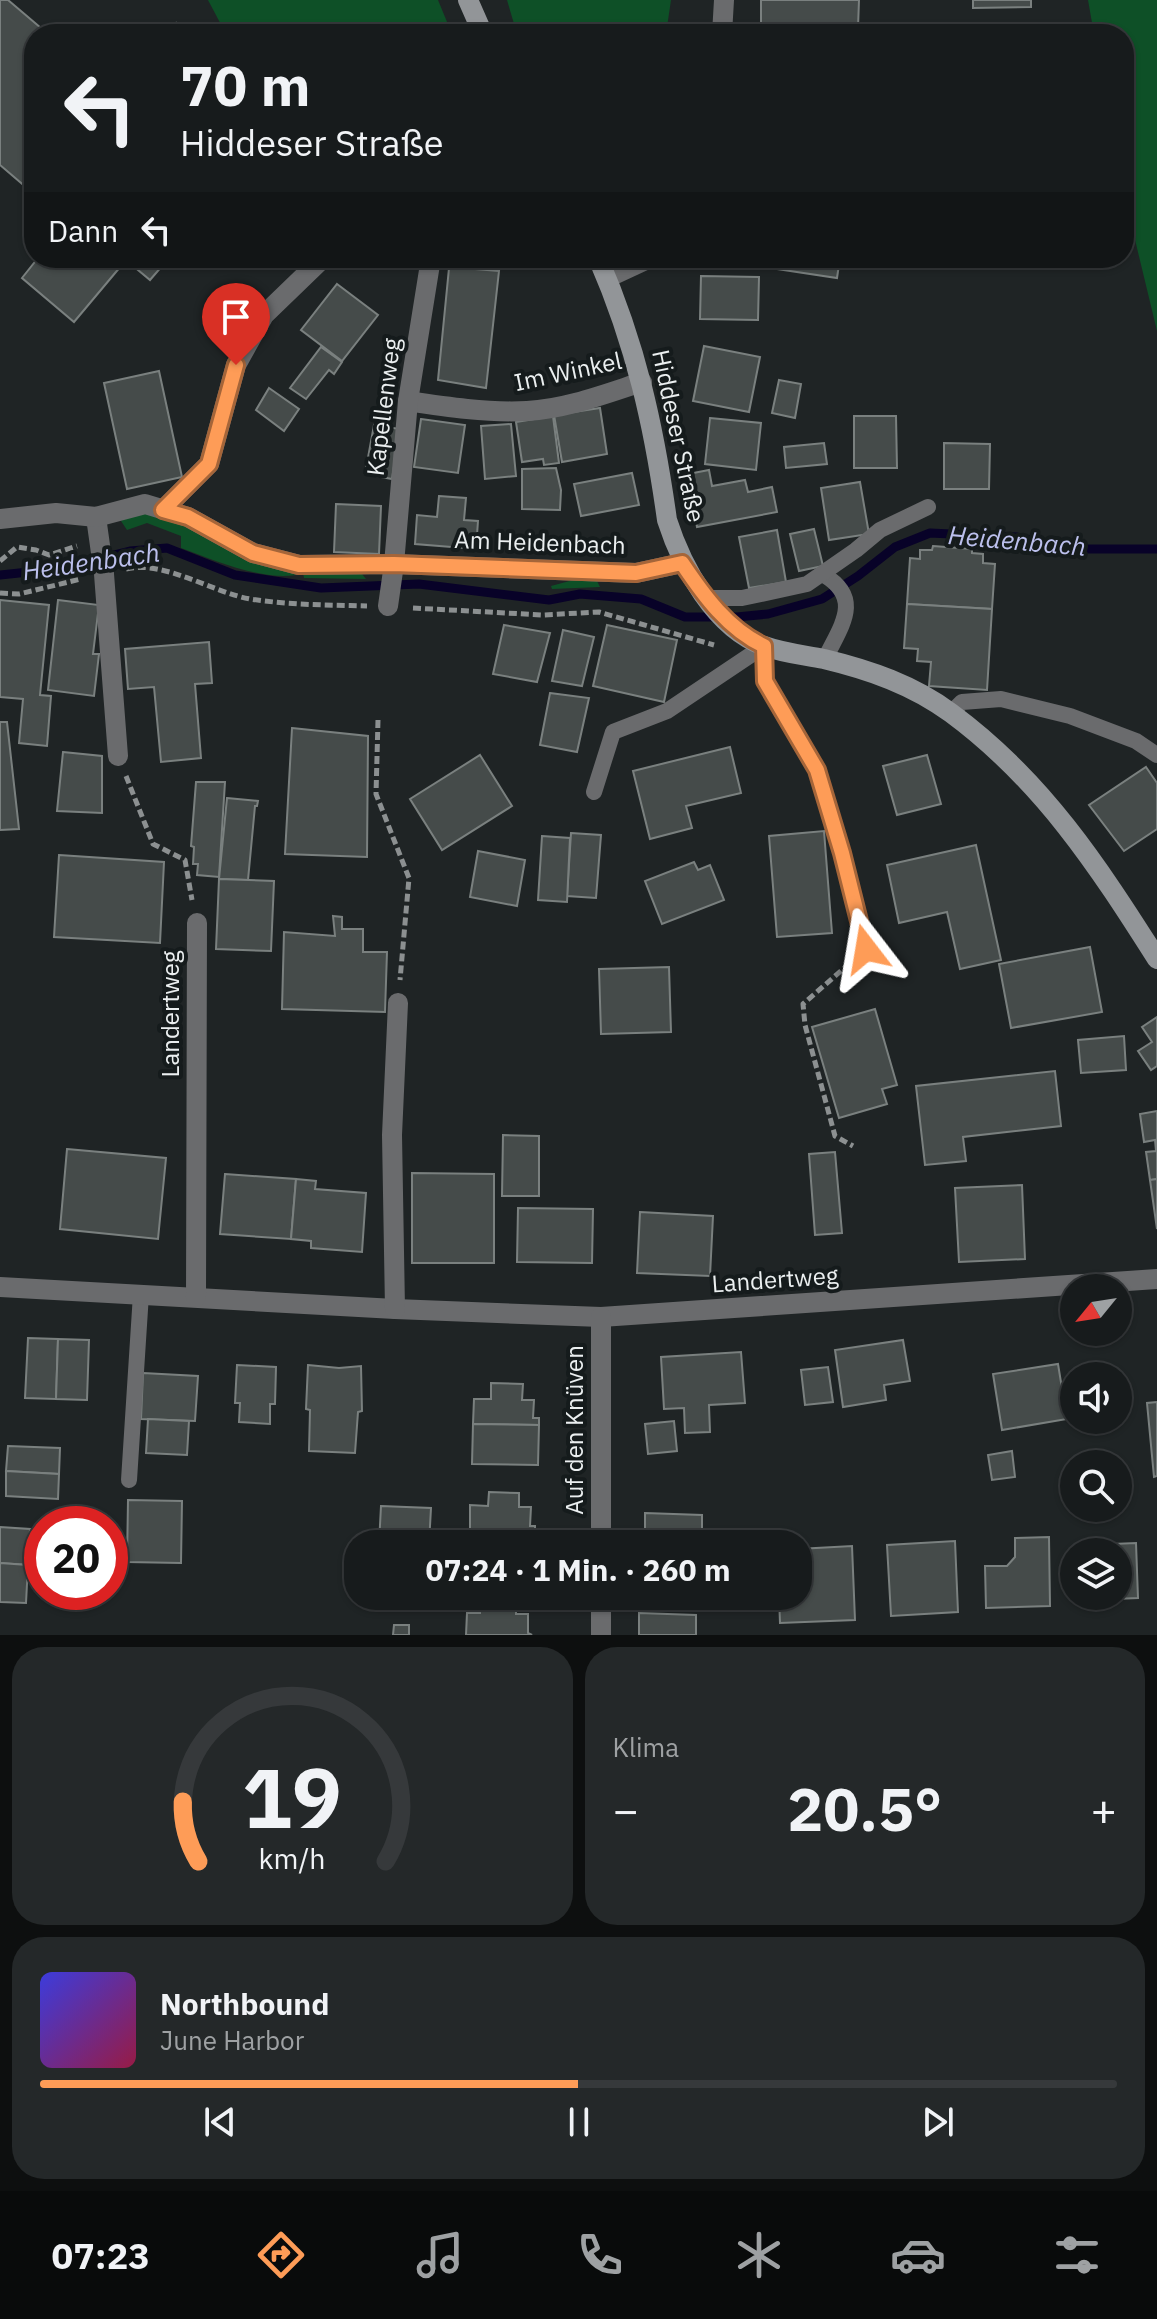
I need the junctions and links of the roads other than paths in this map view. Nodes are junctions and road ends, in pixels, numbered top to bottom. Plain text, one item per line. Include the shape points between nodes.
1 (468, 0) edge
2 (724, 0) edge
3 (479, 24) edge
4 (723, 24) edge
5 (313, 268) edge
6 (429, 268) edge
7 (602, 268) edge
8 (628, 268) edge
9 (607, 278) junction
10 (642, 382) junction
11 (408, 401) junction
12 (928, 507) dead end
13 (163, 510) junction
14 (96, 517) junction
15 (0, 519) edge
16 (682, 563) junction
17 (394, 564) junction
18 (829, 578) junction
19 (710, 602) junction
20 (388, 606) dead end
21 (764, 646) junction
22 (825, 659) junction
23 (951, 713) junction
24 (1157, 755) edge
25 (118, 756) road end
26 (594, 792) dead end
27 (197, 923) road end
28 (866, 949) road end
29 (1157, 959) edge
30 (398, 1003) road end
31 (1157, 1279) edge
32 (0, 1287) edge
33 (141, 1294) junction
34 (196, 1297) junction
35 (395, 1309) junction
36 (601, 1317) junction
37 (129, 1480) dead end
38 (601, 1530) edge
39 (601, 1610) edge
40 (601, 1635) edge

1 - 3 main road
2 - 4 street
5 - 13 street via 264,315 236,365 209,464
6 - 11 street, Kapellenweg
7 - 9 main road, Hiddeser Straße
8 - 9 street
9 - 10 main road, Hiddeser Straße
10 - 11 street, Im Winkel via 529,411
10 - 16 main road, Hiddeser Straße via 667,520
11 - 17 street, Kapellenweg
12 - 18 lane via 880,530
13 - 14 street, Am Heidenbach via 145,504
13 - 17 street, Am Heidenbach via 188,517 253,553 299,565
14 - 15 street, Am Heidenbach via 56,513
14 - 25 street
16 - 17 street, Am Heidenbach via 636,573
16 - 19 main road, Hiddeser Straße
17 - 20 street
18 - 19 lane
18 - 22 lane via 845,596 847,612
19 - 21 main road, Hiddeser Straße via 739,632
21 - 22 main road, Hiddeser Straße
21 - 26 lane via 667,711 613,732
21 - 28 lane via 765,681 817,770
22 - 23 main road, Hiddeser Straße via 882,675
23 - 24 lane via 962,702 1001,699 1070,716 1136,741
23 - 29 main road, Hiddeser Straße via 1039,791 1092,858
27 - 34 street, Landertweg
30 - 35 street via 392,1135
31 - 36 street, Landertweg
32 - 33 street, Landertweg
33 - 34 street, Landertweg
33 - 37 lane
34 - 35 street, Landertweg
35 - 36 street, Landertweg
36 - 38 street, Auf den Knüven
39 - 40 street

